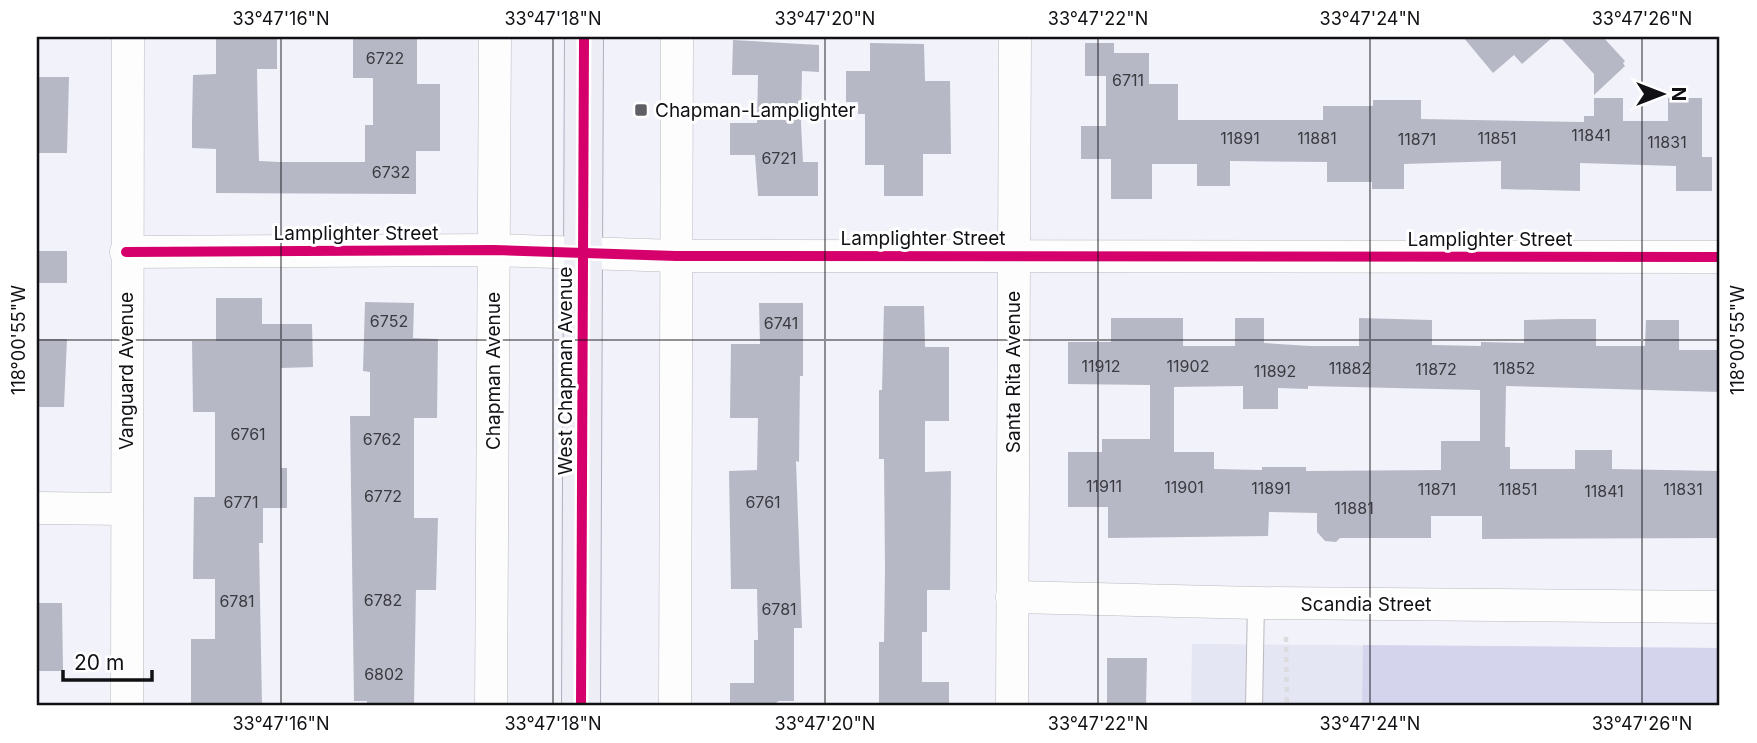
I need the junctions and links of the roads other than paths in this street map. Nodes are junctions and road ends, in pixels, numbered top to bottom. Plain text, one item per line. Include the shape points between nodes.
1 (128, 37) edge
2 (495, 37) edge
3 (584, 37) edge
4 (677, 37) edge
5 (1015, 37) edge
6 (494, 250) junction
7 (126, 252) junction
8 (583, 254) junction
9 (1014, 255) junction
10 (676, 256) junction
11 (1720, 257) edge
12 (37, 508) edge
13 (127, 509) junction
14 (1012, 597) junction
15 (1256, 603) junction
16 (1720, 607) edge
17 (127, 706) edge
18 (491, 706) edge
19 (581, 706) edge
20 (676, 706) edge
21 (1012, 706) edge
22 (1254, 706) edge

1 - 7 street, Vanguard Avenue
2 - 6 street, Chapman Avenue
3 - 8 main road, West Chapman Avenue
4 - 10 street
5 - 9 street, Santa Rita Avenue
6 - 7 street, Lamplighter Street
6 - 8 street, Lamplighter Street
6 - 18 street, Chapman Avenue
7 - 13 street, Vanguard Avenue
8 - 10 street, Lamplighter Street
8 - 19 main road, West Chapman Avenue
9 - 10 street, Lamplighter Street
9 - 11 street, Lamplighter Street
9 - 14 street, Santa Rita Avenue
10 - 20 street
12 - 13 street
13 - 17 street, Vanguard Avenue
14 - 15 street, Scandia Street
14 - 21 street, Santa Rita Avenue
15 - 16 street, Scandia Street
15 - 22 lane

